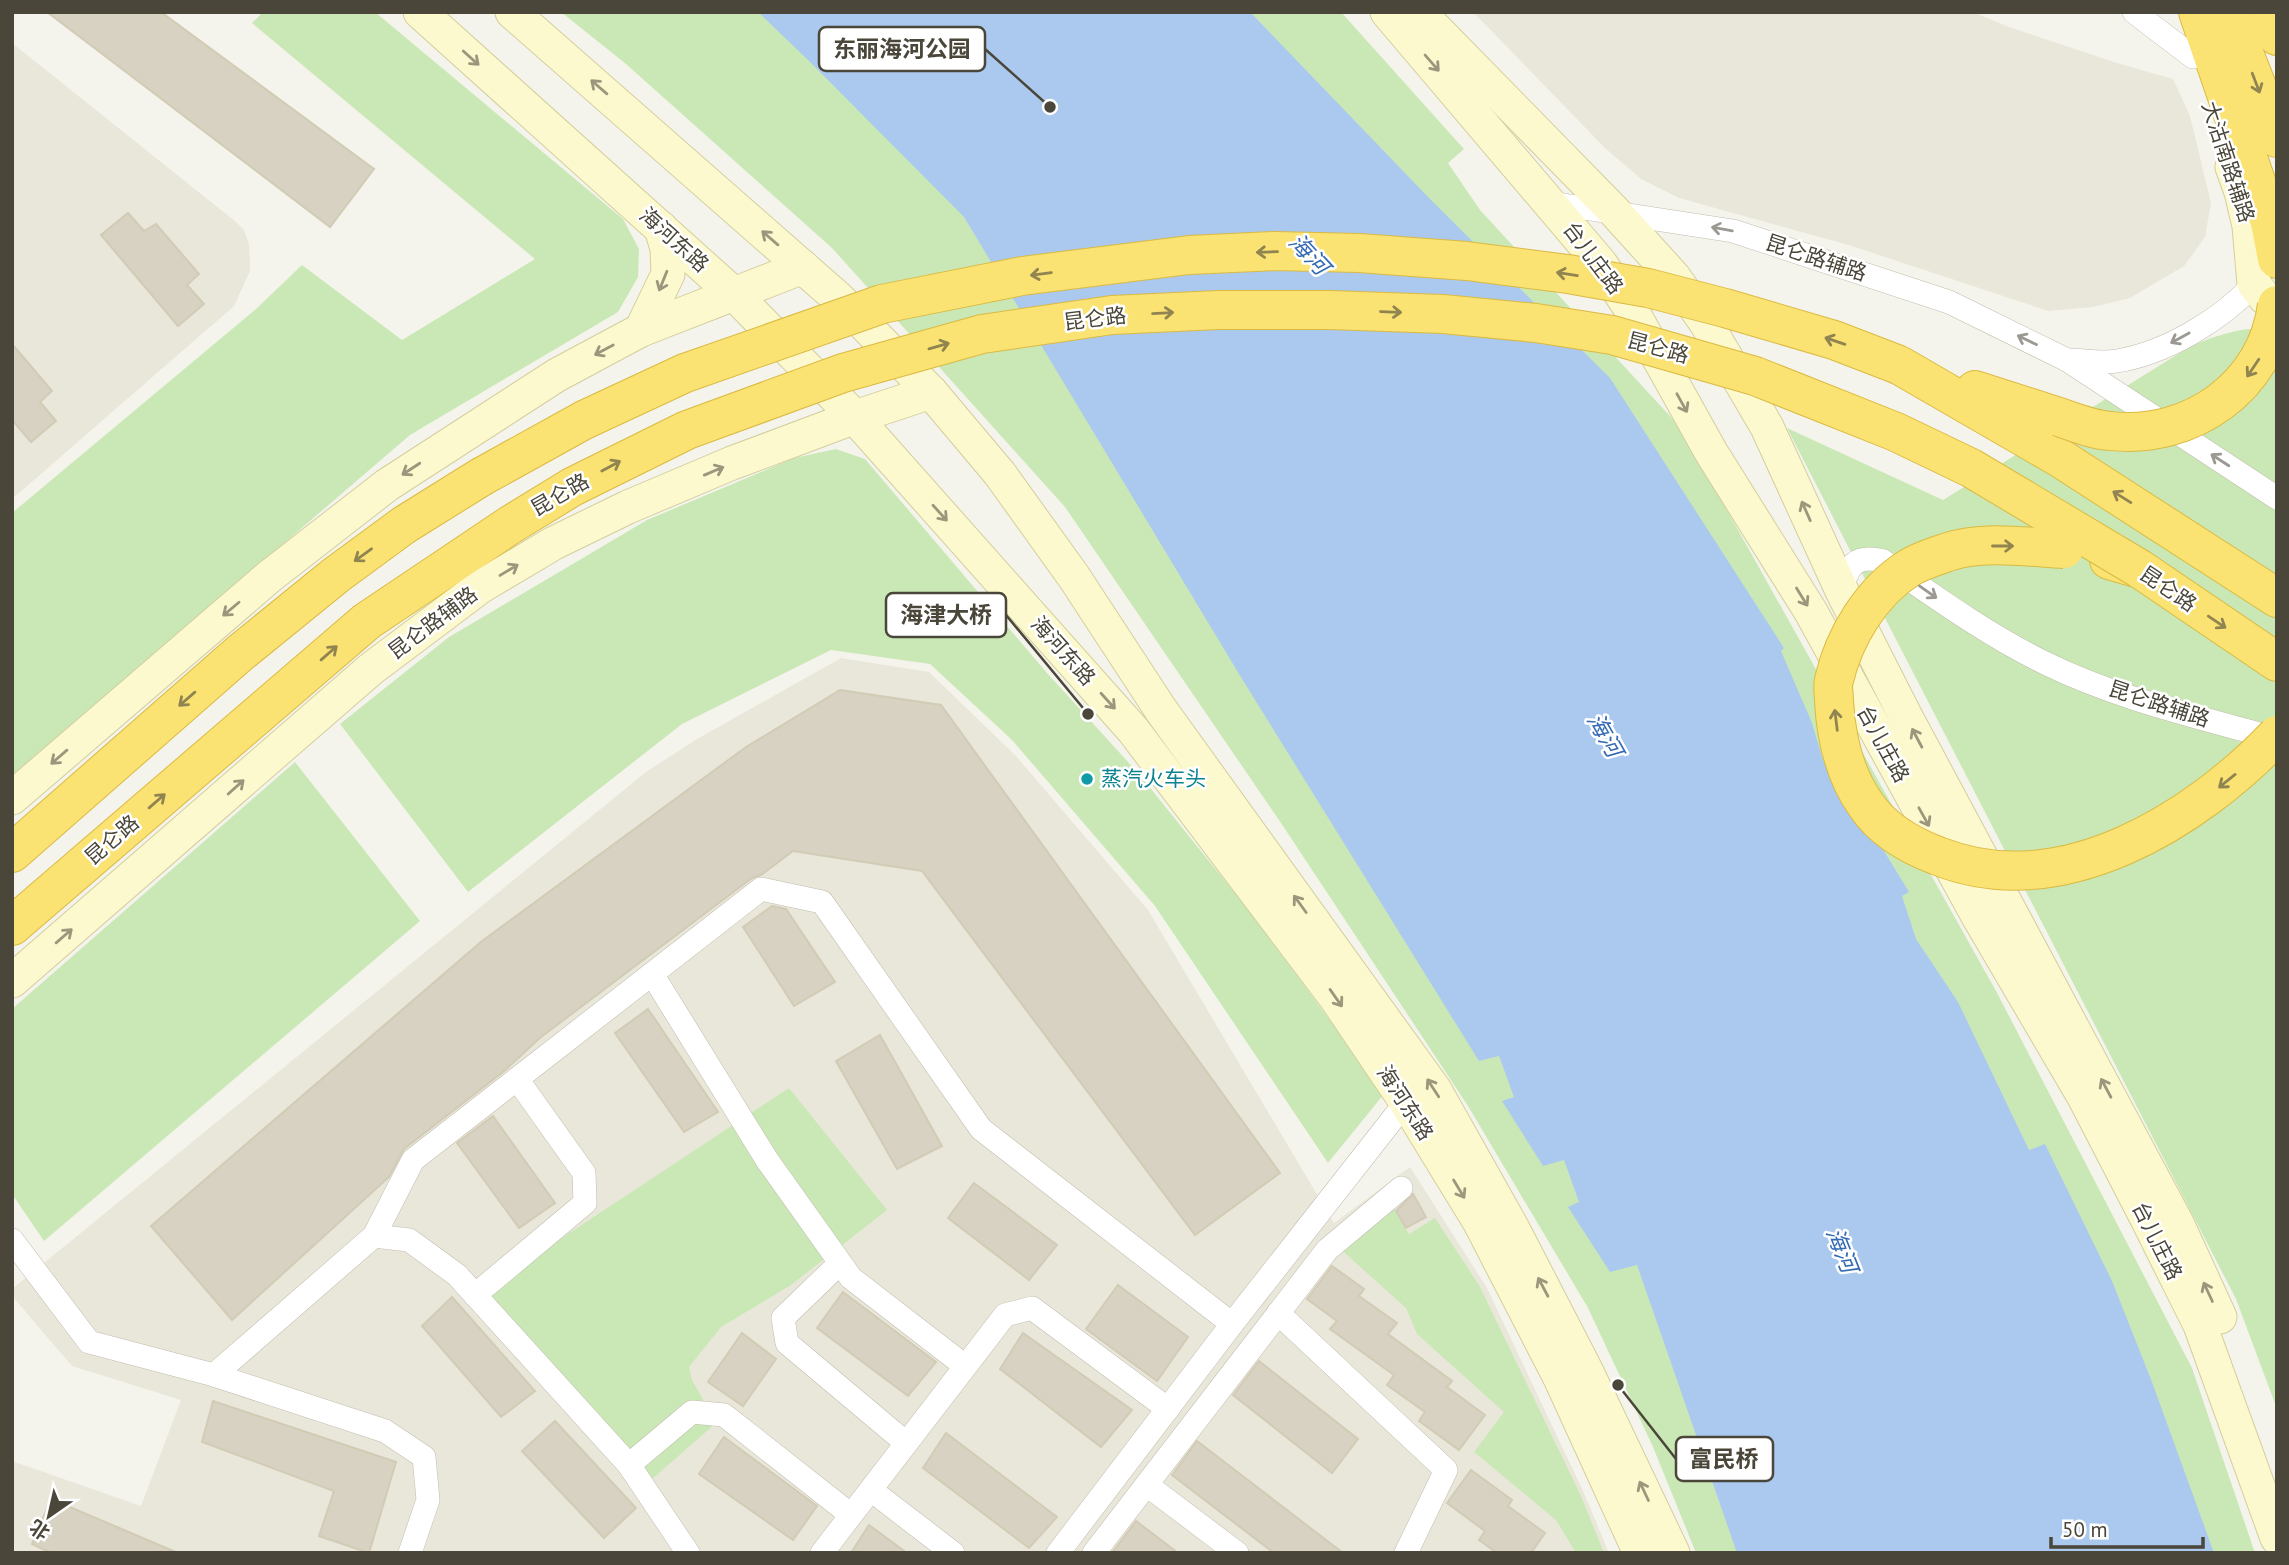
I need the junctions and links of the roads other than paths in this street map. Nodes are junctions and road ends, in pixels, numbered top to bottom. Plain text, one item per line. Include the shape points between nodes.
1 (420, 12) edge
2 (512, 12) edge
3 (1387, 12) edge
4 (1419, 12) edge
5 (2134, 12) edge
6 (2179, 12) edge
7 (2198, 12) edge
8 (2228, 12) edge
9 (2267, 12) edge
10 (2277, 36) edge
11 (2193, 57) junction
12 (2277, 138) edge
13 (1550, 203) junction
14 (1614, 211) junction
15 (661, 228) junction
16 (803, 267) junction
17 (2271, 288) edge
18 (726, 297) junction
19 (839, 299) junction
20 (641, 330) junction
21 (895, 355) junction
22 (2067, 360) junction
23 (1899, 365) junction
24 (931, 392) junction
25 (853, 415) junction
26 (820, 430) junction
27 (895, 462) junction
28 (2277, 498) edge
29 (2180, 534) junction
30 (2140, 569) junction
31 (2277, 580) edge
32 (1842, 591) junction
33 (2277, 598) edge
34 (2277, 662) edge
35 (2277, 737) edge
36 (12, 798) edge
37 (12, 853) edge
38 (12, 926) edge
39 (652, 974) junction
40 (12, 981) edge
41 (517, 1079) junction
42 (1406, 1102) junction
43 (1401, 1188) dead end
44 (374, 1236) junction
45 (12, 1240) edge
46 (840, 1263) junction
47 (475, 1294) junction
48 (1279, 1313) junction
49 (1232, 1324) junction
50 (965, 1366) junction
51 (214, 1375) junction
52 (1168, 1409) junction
53 (906, 1443) junction
54 (629, 1465) junction
55 (2277, 1470) edge
56 (1147, 1485) junction
57 (871, 1490) junction
58 (851, 1515) junction
59 (2277, 1538) edge
60 (410, 1553) edge
61 (688, 1553) edge
62 (822, 1553) edge
63 (953, 1553) edge
64 (1058, 1553) edge
65 (1094, 1553) edge
66 (1237, 1553) edge
67 (1406, 1553) edge
68 (1640, 1553) edge
69 (1673, 1553) edge

1 -> 15 main road, 海河东路
16 -> 2 main road, 海河东路
3 -> 13 main road, 台儿庄路
4 - 14 main road, 台儿庄路
5 - 11 street
6 - 11 main road, 大沽南路辅路
7 - 17 highway via 2270,222
8 -> 12 highway
9 - 10 highway
11 - 17 main road, 大沽南路辅路
13 - 14 street, 昆仑路辅路
13 -> 59 main road, 台儿庄路 via 1601,264 1634,314 1690,417 1811,612 1979,918 2084,1097 2200,1325
22 -> 14 street, 昆仑路辅路 via 1924,293 1733,231
32 -> 14 main road, 台儿庄路 via 1767,427 1706,323 1674,277
15 - 18 main road, 海河东路
15 -> 20 main road via 668,274
16 - 18 main road
16 - 19 main road, 海河东路
17 -> 22 street, 昆仑路辅路 via 2161,348 2116,361
17 -> 23 highway, bridge via 2264,350 2244,380 2218,406 2185,424 2164,429 2096,429
18 - 19 main road via 798,282
18 - 20 main road
18 - 25 main road, 海河东路
19 - 21 main road, 海河东路
20 -> 36 main road via 557,375 387,485 250,593
21 - 24 main road, 海河东路
21 - 25 main road via 900,373 895,386
28 -> 22 street, 昆仑路辅路
29 -> 23 highway
23 -> 37 highway, bridge via 1834,340 1648,288 1467,261 1359,253 1189,255 1022,276 882,304 685,373 584,420 404,525 230,662
24 - 25 main road
69 -> 24 main road, 海河东路 via 1586,1370 1435,1090 1169,720 1000,474
25 - 26 main road, 昆仑路辅路
25 - 27 main road, 海河东路
26 - 27 main road via 856,436
40 -> 26 main road, 昆仑路辅路 via 360,678 480,587 554,543 628,507
27 -> 42 main road, 海河东路 via 1133,730 1335,997
29 - 31 highway
29 - 33 highway
30 -> 34 highway, 昆仑路
35 -> 30 highway, bridge via 2180,816 2110,851 2070,863 2029,870 1955,863 1891,831 1867,807 1848,774 1840,746 1833,682 1845,646 1872,599 1909,568 1950,551 1999,545 2064,549
38 -> 30 highway, 昆仑路, bridge via 367,621 572,487 687,430 843,373 982,334 1112,315 1330,310 1443,314 1612,335 1755,376 1896,432 1971,468
32 -> 35 street, 昆仑路辅路 via 1848,569 1857,561 1869,557 1883,561 1960,614 2045,663 2145,703
55 -> 32 main road, 台儿庄路 via 2222,1321 2177,1223
39 - 41 street
39 - 46 street via 766,1160
39 - 49 street via 761,889 822,902 981,1129
41 - 44 street via 413,1160
41 - 47 street via 584,1173 585,1203
42 - 49 street
42 -> 68 main road, 海河东路 via 1479,1221 1560,1378
43 - 48 street via 1327,1250
44 - 47 street via 409,1240
44 - 51 street
45 - 51 street via 89,1342
46 - 50 street via 851,1278
46 - 53 street via 783,1318 787,1343
47 - 54 street
48 - 56 street
48 - 67 street via 1446,1470
49 - 52 street
50 - 52 street via 1005,1315 1032,1308
50 - 53 street
51 - 60 street via 385,1431 424,1457 428,1500
52 - 64 street
53 - 57 street
54 - 58 street via 692,1412 724,1415
54 - 61 street
56 - 65 street
56 - 66 street
57 - 58 street
57 - 63 street
58 - 62 street

